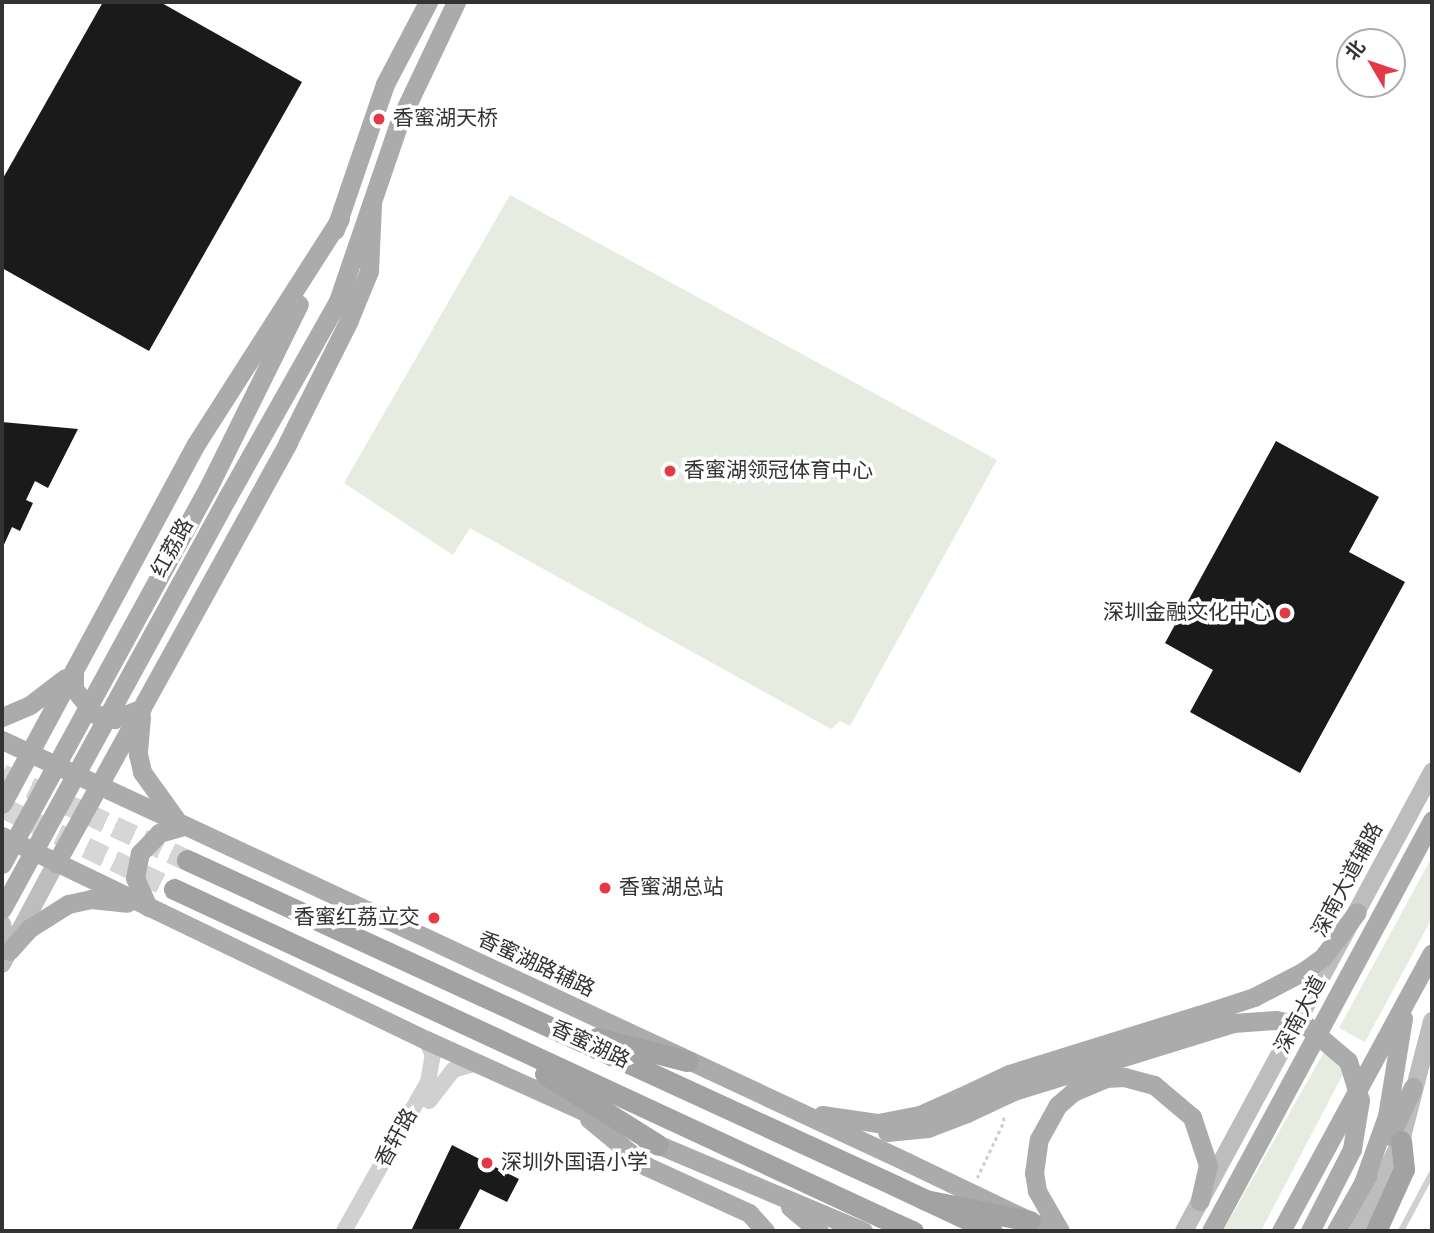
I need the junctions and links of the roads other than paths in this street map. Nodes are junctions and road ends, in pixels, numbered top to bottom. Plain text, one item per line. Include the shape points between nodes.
1 (428, 2) edge
2 (456, 2) edge
3 (372, 204) junction
4 (340, 219) junction
5 (74, 670) junction
6 (142, 708) junction
7 (2, 717) edge
8 (2, 740) edge
9 (29, 754) junction
10 (1432, 772) edge
11 (99, 787) junction
12 (2, 804) edge
13 (1432, 820) edge
14 (184, 826) junction
15 (2, 836) edge
16 (187, 860) tunnel mouth
17 (56, 863) junction
18 (2, 864) edge
19 (174, 889) tunnel mouth
20 (148, 907) junction
21 (2, 909) edge
22 (1357, 912) junction
23 (2, 923) edge
24 (1432, 953) edge
25 (5, 957) edge
26 (1416, 983) junction
27 (1432, 1021) edge
28 (546, 1025) junction
29 (472, 1029) junction
30 (426, 1040) junction
31 (1432, 1041) edge
32 (1420, 1056) junction
33 (687, 1061) junction
34 (477, 1063) junction
35 (1413, 1087) junction
36 (783, 1105) junction
37 (964, 1105) junction
38 (581, 1110) junction
39 (829, 1126) junction
40 (1401, 1141) junction
41 (657, 1144) junction
42 (1432, 1173) edge
43 (1363, 1183) junction
44 (752, 1184) junction
45 (925, 1200) junction
46 (1200, 1201) junction
47 (1030, 1221) junction
48 (814, 1228) edge
49 (344, 1231) edge
50 (356, 1231) edge
51 (765, 1231) edge
52 (863, 1231) edge
53 (913, 1231) edge
54 (992, 1231) edge
55 (1051, 1231) edge
56 (1060, 1231) edge
57 (1184, 1231) edge
58 (1211, 1231) edge
59 (1281, 1231) edge
60 (1310, 1231) edge
61 (1336, 1231) edge
62 (1358, 1231) edge
63 (1376, 1231) edge
64 (1401, 1231) edge

1 - 4 main road, 红荔路 via 385,84
2 - 3 main road, 红荔路 via 400,120
3 - 6 main road, 红荔路 via 369,271 349,320 288,442
3 - 21 main road, 红荔路, bridge via 338,301
4 - 5 main road, 红荔路 via 196,444
4 - 18 main road, 红荔路, bridge via 208,488
5 - 6 main road via 74,689 96,714 114,719
5 - 7 main road via 30,705
5 - 9 main road, 红荔路
6 - 11 main road, 红荔路
6 - 14 main road via 138,754 142,772 163,806
8 - 9 main road, 香蜜湖路辅路
9 - 11 main road, 香蜜湖路辅路
9 - 12 main road, 红荔路
10 - 22 main road, 深南大道辅路
11 - 14 main road, 香蜜湖路辅路
11 - 17 main road, 红荔路
13 - 58 main road, 深南大道
14 - 20 main road via 159,834 140,853 135,878
14 - 33 main road, 香蜜湖路辅路
15 - 17 main road
16 - 28 highway, 香蜜湖路
17 - 20 main road
17 - 25 main road
19 - 29 highway, 香蜜湖路
20 - 25 main road via 91,899 68,904 30,928
20 - 30 main road
22 - 37 main road, bridge via 1323,957 1254,997 1009,1074
22 - 46 main road, 深南大道辅路
23 - 25 main road
24 - 26 main road
26 - 43 main road via 1401,1025 1387,1116
26 - 59 main road
27 - 32 main road
28 - 33 highway
28 - 45 highway, 香蜜湖路, bridge
29 - 41 highway
29 - 53 highway, 香蜜湖路, bridge
30 - 34 main road
30 - 49 street, 香轩路 via 433,1055 428,1082
31 - 32 lane
32 - 35 main road
33 - 36 main road, 香蜜湖路辅路
34 - 38 main road
34 - 50 street, 香轩路 via 453,1070 437,1087
35 - 40 main road
35 - 43 main road
36 - 37 main road via 878,1123
36 - 39 main road, 香蜜湖路辅路
37 - 39 main road via 906,1132
37 - 60 main road, bridge via 1233,1023 1276,1020 1308,1027 1348,1060 1360,1100 1352,1149
38 - 41 main road
38 - 51 main road via 646,1166 749,1213
39 - 47 main road, 香蜜湖路辅路, bridge
40 - 62 main road
40 - 63 highway via 1404,1169
41 - 44 main road
42 - 64 lane
43 - 61 main road
44 - 48 main road
44 - 52 main road
45 - 47 highway, bridge
45 - 54 highway, 香蜜湖路, bridge
46 - 56 main road via 1208,1165 1192,1116 1154,1085 1124,1077 1106,1078 1073,1092 1046,1122 1034,1155 1037,1191
46 - 57 main road, 深南大道辅路
47 - 55 main road, 香蜜湖路辅路, bridge

